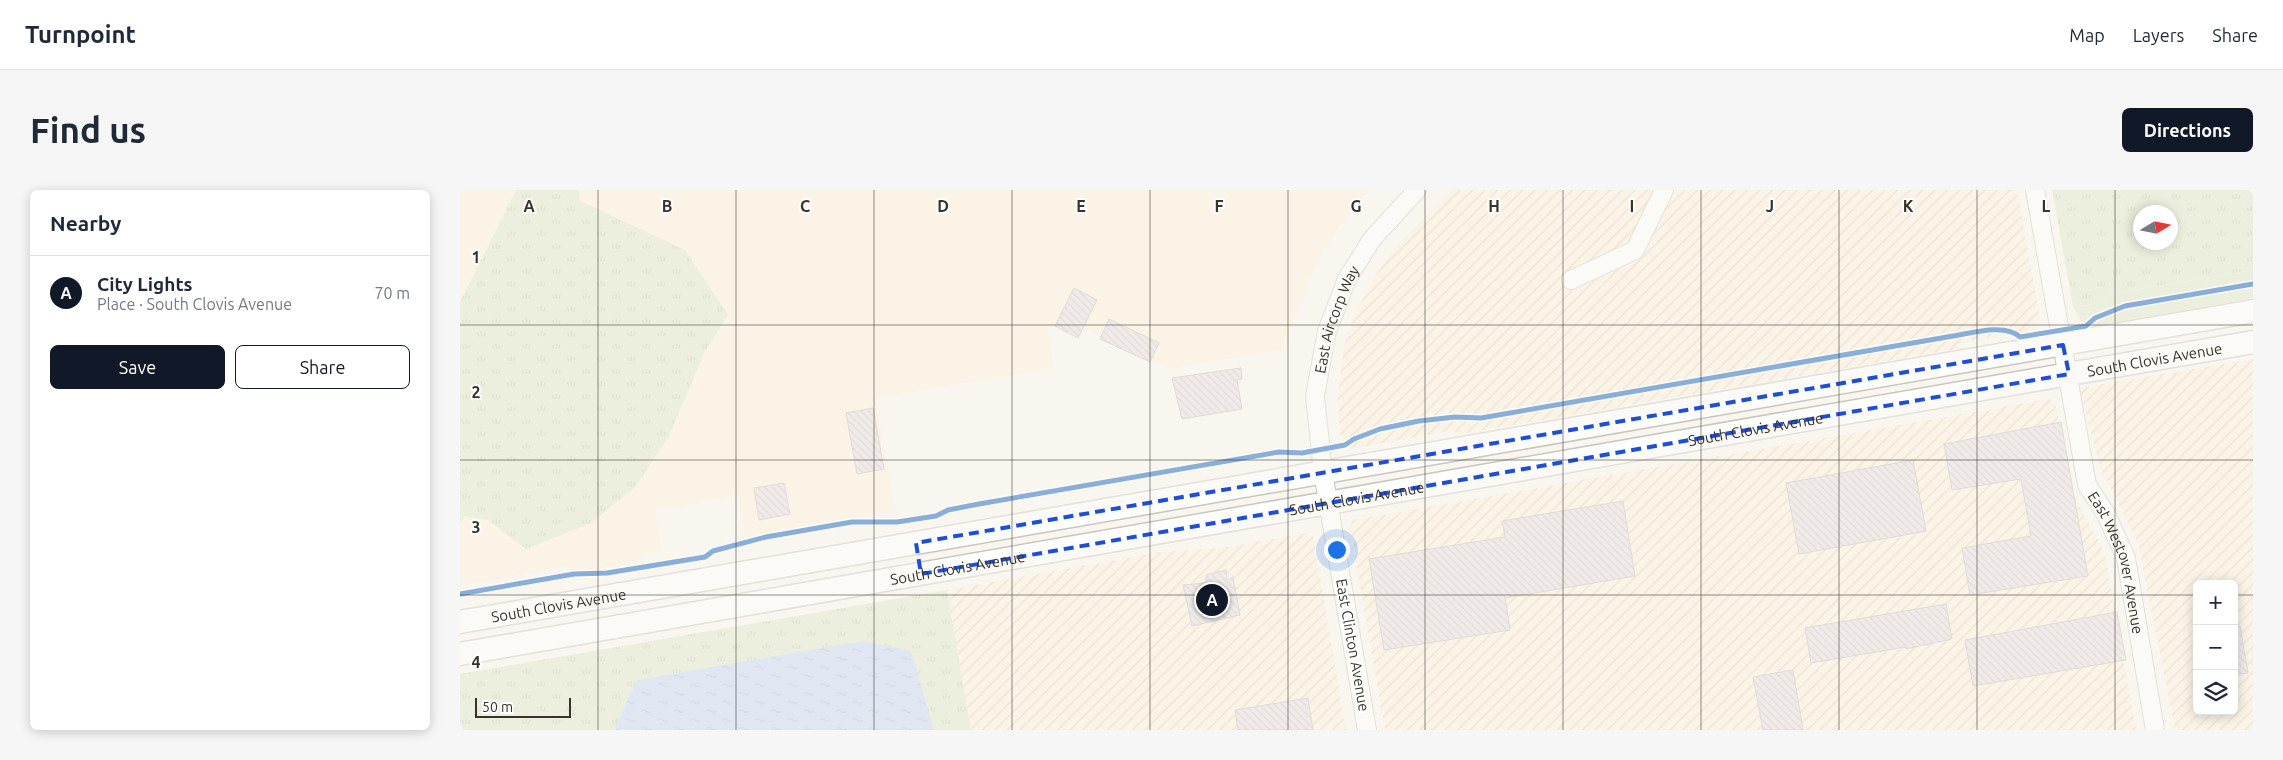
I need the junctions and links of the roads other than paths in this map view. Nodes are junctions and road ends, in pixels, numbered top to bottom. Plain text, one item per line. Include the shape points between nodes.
1 (1417, 190) edge
2 (1664, 190) edge
3 (2035, 190) edge
4 (1571, 280) dead end
5 (2253, 311) edge
6 (2253, 342) edge
7 (2063, 345) junction
8 (2069, 374) junction
9 (1323, 472) junction
10 (1328, 503) junction
11 (916, 543) junction
12 (921, 574) junction
13 (460, 622) edge
14 (460, 654) edge
15 (1367, 730) edge
16 (2155, 730) edge

1 - 9 street, East Aircorp Way via 1372,238 1347,279 1327,331 1315,396
2 - 4 street via 1635,250
3 - 7 street, East Westover Avenue
5 - 7 main road, South Clovis Avenue
6 - 8 main road, South Clovis Avenue
7 - 8 street, East Westover Avenue
7 - 9 main road, South Clovis Avenue
8 - 10 main road, South Clovis Avenue
8 - 16 street, East Westover Avenue via 2087,484 2106,514 2126,558
9 - 10 street, East Clinton Avenue
9 - 11 main road, South Clovis Avenue
10 - 12 main road, South Clovis Avenue
10 - 15 street, East Clinton Avenue
11 - 12 main road
11 - 13 main road, South Clovis Avenue
12 - 14 main road, South Clovis Avenue

